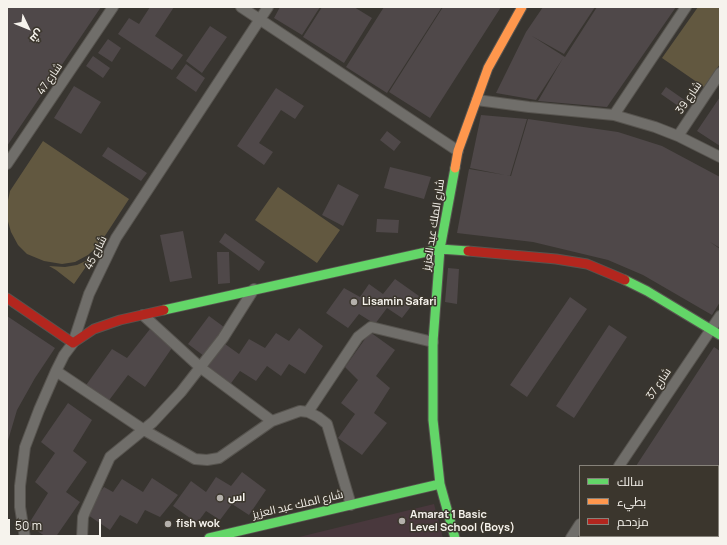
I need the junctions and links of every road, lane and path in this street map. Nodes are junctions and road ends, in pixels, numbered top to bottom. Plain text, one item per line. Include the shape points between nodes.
1 (114, 7) edge
2 (241, 7) edge
3 (268, 7) edge
4 (522, 7) edge
5 (686, 7) edge
6 (259, 19) junction
7 (720, 73) edge
8 (477, 100) junction
9 (614, 115) junction
10 (678, 136) junction
11 (458, 151) junction
12 (720, 157) edge
13 (7, 164) edge
14 (440, 249) junction
15 (254, 289) junction
16 (7, 298) edge
17 (144, 315) junction
18 (720, 316) edge
19 (711, 330) junction
20 (720, 335) edge
21 (433, 342) junction
22 (73, 343) junction
23 (201, 368) junction
24 (56, 371) junction
25 (308, 412) junction
26 (272, 421) junction
27 (144, 430) junction
28 (620, 465) edge
29 (440, 484) junction
30 (351, 505) junction
31 (579, 527) edge
32 (25, 538) edge
33 (82, 538) edge
34 (209, 538) edge
35 (455, 538) edge
36 (570, 538) edge

1 - 13 street, شارع 47
2 - 6 street
3 - 6 street, شارع 45
4 - 8 street, شارع الملك عبد العزيز via 488,68
5 - 9 street
6 - 11 street
6 - 22 street, شارع 45 via 116,238 89,294
7 - 10 street, شارع 39
8 - 9 street
8 - 11 street, شارع الملك عبد العزيز
9 - 10 street
10 - 12 street
11 - 14 street, شارع الملك عبد العزيز
14 - 15 street
14 - 19 street via 586,264 628,281
14 - 21 street, شارع الملك عبد العزيز
15 - 17 street
15 - 23 street
16 - 22 street
17 - 22 street via 94,329
17 - 23 street
18 - 19 street, شارع 37
19 - 20 street
19 - 28 street, شارع 37
21 - 25 street via 371,327 358,337
21 - 29 street, شارع الملك عبد العزيز via 433,420
22 - 24 street, شارع 45
23 - 26 street
23 - 27 street
24 - 27 street
24 - 32 street, شارع 45 via 25,447 20,486 20,507
25 - 26 street via 300,411
25 - 30 street via 327,424
26 - 27 street via 219,458 207,460 194,459
27 - 33 street via 116,451 106,464 83,517
29 - 30 street, شارع الملك عبد العزيز
29 - 35 street, شارع الملك عبد العزيز
30 - 34 street, شارع الملك عبد العزيز
31 - 36 street

